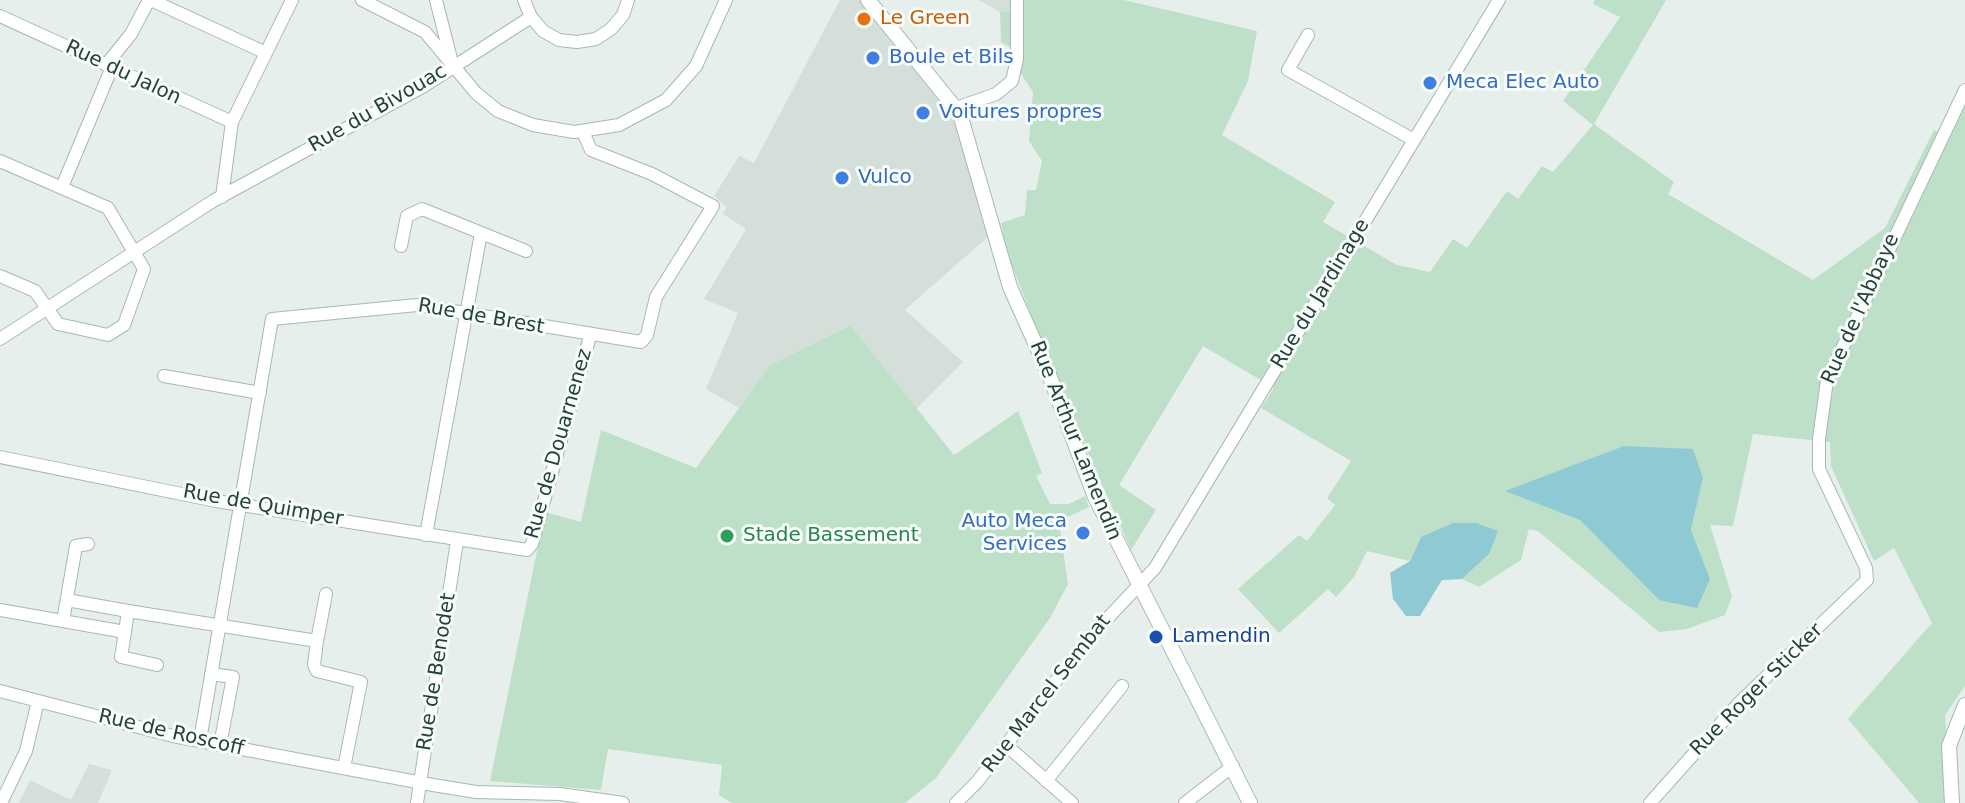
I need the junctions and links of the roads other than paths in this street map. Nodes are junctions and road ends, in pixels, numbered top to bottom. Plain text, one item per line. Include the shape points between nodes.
1 (150, 0) edge
2 (292, 0) edge
3 (362, 0) edge
4 (436, 0) edge
5 (524, 0) edge
6 (628, 0) edge
7 (726, 0) edge
8 (868, 0) edge
9 (1017, 0) edge
10 (1499, 0) edge
11 (0, 16) edge
12 (531, 17) junction
13 (1308, 35) dead end
14 (266, 53) junction
15 (109, 66) junction
16 (453, 66) junction
17 (1965, 90) edge
18 (956, 108) junction
19 (232, 122) junction
20 (583, 132) junction
21 (1414, 140) junction
22 (0, 161) edge
23 (62, 187) junction
24 (222, 197) junction
25 (481, 233) junction
26 (401, 246) dead end
27 (136, 251) junction
28 (526, 251) dead end
29 (0, 276) edge
30 (47, 308) junction
31 (466, 314) junction
32 (590, 336) junction
33 (0, 339) edge
34 (164, 376) dead end
35 (260, 393) junction
36 (0, 457) edge
37 (241, 502) junction
38 (426, 535) junction
39 (457, 541) junction
40 (88, 544) dead end
41 (527, 550) joint
42 (1867, 580) joint
43 (1139, 585) junction
44 (326, 594) dead end
45 (67, 600) junction
46 (0, 610) edge
47 (128, 611) junction
48 (63, 621) junction
49 (220, 624) junction
50 (125, 632) junction
51 (317, 641) junction
52 (157, 665) dead end
53 (211, 674) junction
54 (1122, 686) dead end
55 (0, 691) edge
56 (38, 701) junction
57 (1965, 705) edge
58 (1965, 719) edge
59 (1952, 732) junction
60 (200, 740) junction
61 (220, 745) junction
62 (1006, 745) junction
63 (1233, 766) junction
64 (344, 768) junction
65 (1046, 781) junction
66 (420, 783) junction
67 (1, 803) edge
68 (417, 803) edge
69 (623, 803) edge
70 (956, 803) edge
71 (1072, 803) edge
72 (1185, 803) edge
73 (1250, 803) edge
74 (1650, 803) edge
75 (1952, 803) edge

1 - 14 street
1 - 15 street
2 - 14 street
3 - 16 street via 418,26
4 - 16 street
5 - 12 street
6 - 12 street via 611,29 587,42 550,36
7 - 20 street via 696,66 674,93 637,118
8 - 18 street
9 - 18 street via 1012,81 996,94
10 - 21 street, Rue du Jardinage
11 - 15 street, Rue du Jalon
12 - 16 street, Rue du Bivouac
13 - 21 street via 1288,70
14 - 19 street
15 - 19 street, Rue du Jalon
15 - 23 street
16 - 20 street via 476,93 508,116
16 - 24 street, Rue du Bivouac
17 - 42 street, Rue de l'Abbaye via 1827,380 1819,469
18 - 43 street, Rue Arthur Lamendin via 1010,287 1095,497
19 - 24 street
20 - 32 street, Rue de Brest via 591,150 713,206 656,297 641,342
21 - 43 street, Rue du Jardinage via 1155,568
22 - 23 street
23 - 27 street via 108,208
24 - 27 street, Rue du Bivouac
25 - 26 street via 417,209 407,216
25 - 28 street
25 - 31 street
27 - 30 street, Rue du Bivouac
27 - 30 street via 144,271 117,332 105,335 62,326
29 - 30 street via 35,291
30 - 33 street, Rue du Bivouac
31 - 32 street, Rue de Brest
31 - 35 street, Rue de Brest via 411,305 272,319
31 - 38 street
32 - 41 street, Rue de Douarnenez
34 - 35 street
35 - 37 street
36 - 37 street, Rue de Quimper
37 - 38 street, Rue de Quimper
37 - 49 street
38 - 39 street, Rue de Quimper
39 - 41 street, Rue de Quimper
39 - 66 street, Rue de Benodet
40 - 45 street via 76,546
42 - 74 street, Rue Roger Sticker via 1739,703
43 - 62 street, Rue Marcel Sembat via 1090,637
43 - 63 street, Rue Arthur Lamendin
44 - 51 street
45 - 47 street
45 - 48 street
46 - 48 street
47 - 49 street
47 - 50 street
48 - 50 street
49 - 51 street
49 - 53 street
50 - 52 street via 121,657
51 - 64 street via 317,671 361,682
53 - 60 street
53 - 61 street via 233,677
54 - 65 street
55 - 56 street, Rue de Roscoff
56 - 60 street, Rue de Roscoff
56 - 67 street via 26,751
57 - 59 street
58 - 59 street
59 - 75 street
60 - 61 street, Rue de Roscoff
61 - 64 street, Rue de Roscoff
62 - 65 street
62 - 70 street, Rue Marcel Sembat
63 - 72 street
63 - 73 street, Rue Arthur Lamendin
64 - 66 street, Rue de Roscoff
65 - 71 street
66 - 68 street, Rue de Benodet
66 - 69 street, Rue de Roscoff

